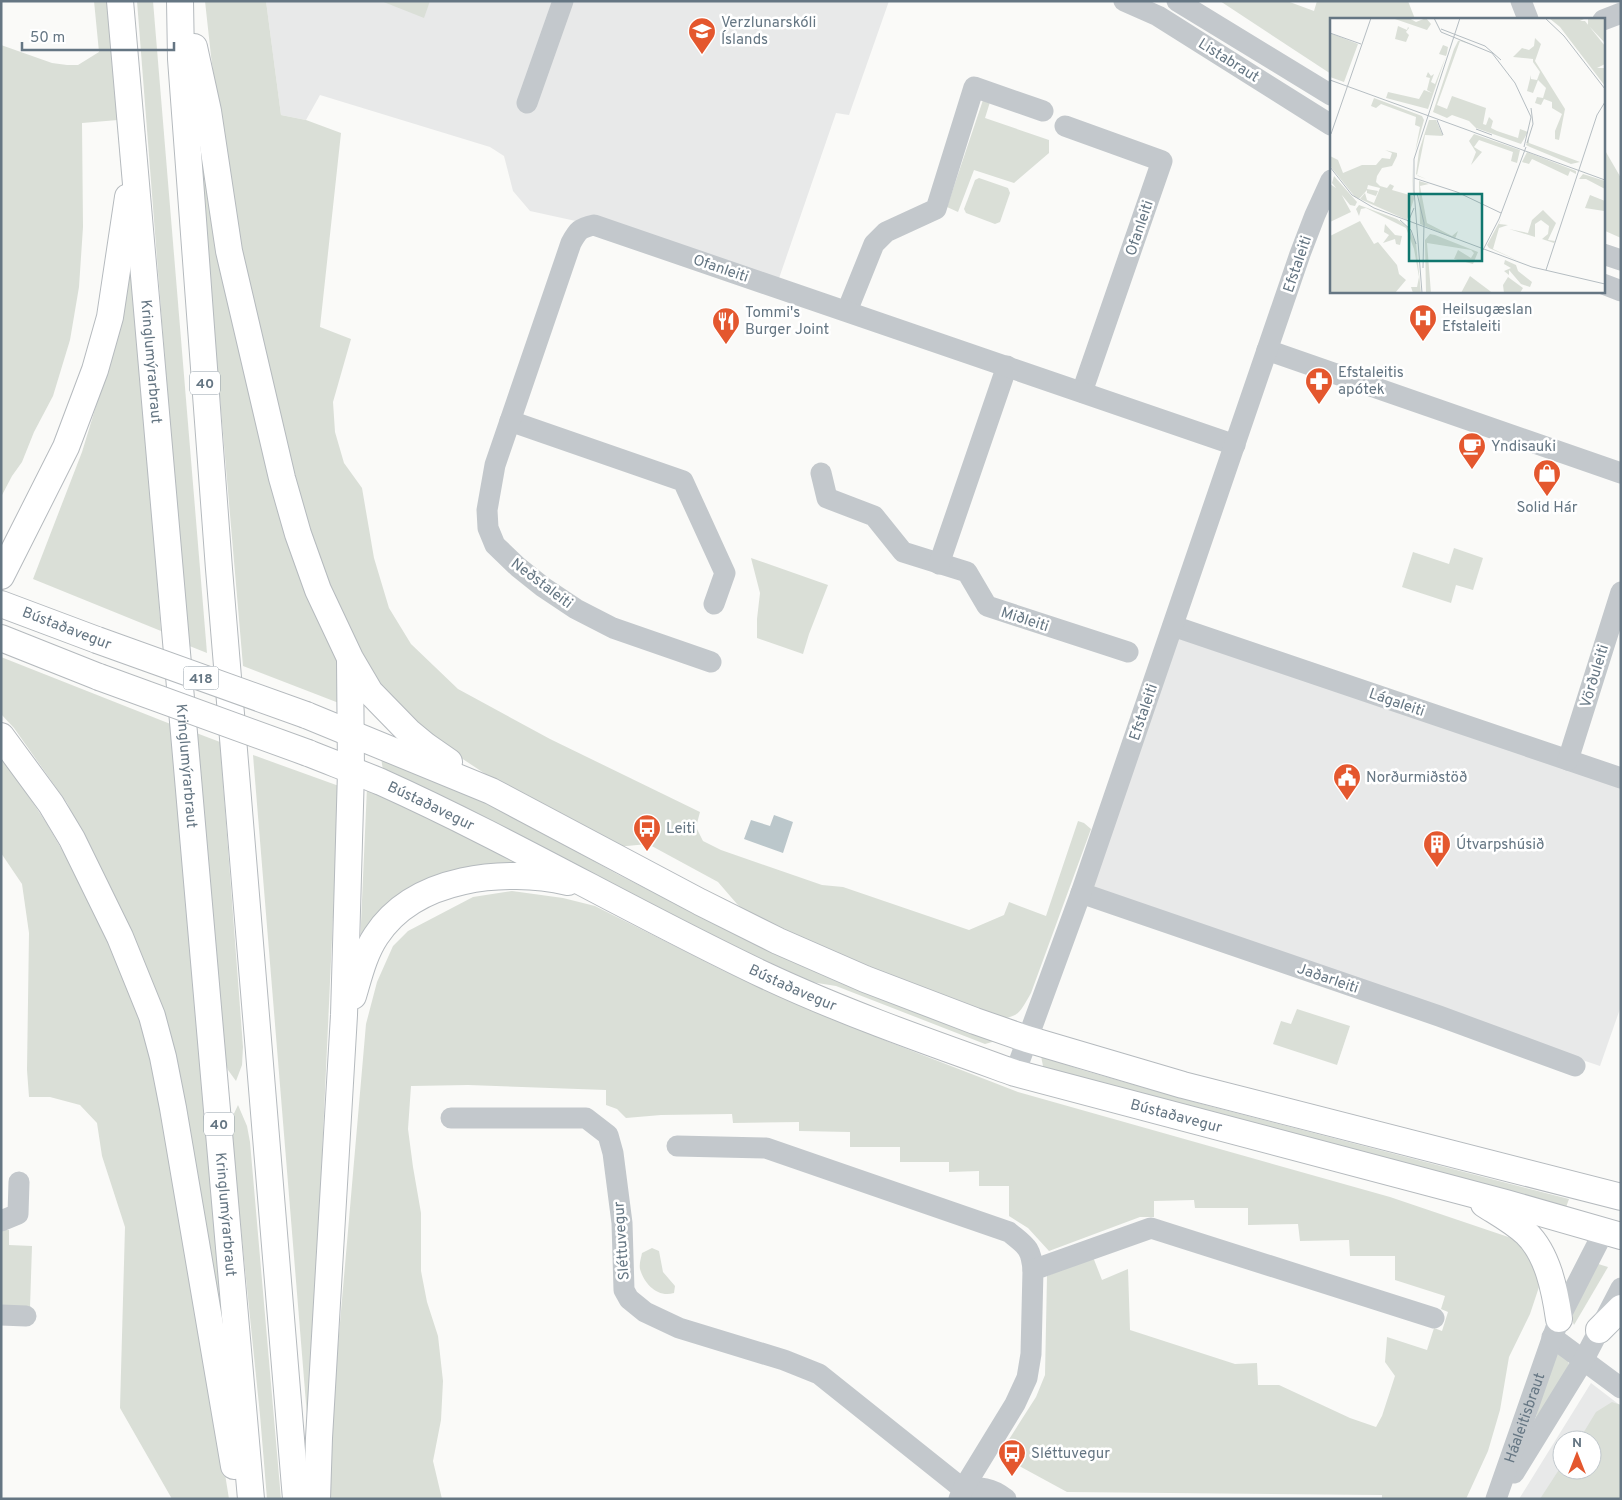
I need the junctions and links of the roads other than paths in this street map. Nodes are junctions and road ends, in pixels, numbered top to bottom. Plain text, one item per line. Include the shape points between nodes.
1 (120, 1) edge
2 (180, 1) edge
3 (184, 1) edge
4 (563, 1) edge
5 (1124, 1) edge
6 (1177, 1) edge
7 (1521, 1) edge
8 (1621, 13) edge
9 (1528, 18) edge
10 (1604, 20) edge
11 (1330, 94) edge
12 (527, 103) dead end
13 (1043, 111) dead end
14 (1330, 124) edge
15 (1065, 126) dead end
16 (134, 157) junction
17 (1330, 182) edge
18 (594, 225) joint
19 (1604, 254) edge
20 (1621, 260) edge
21 (1604, 284) edge
22 (1621, 291) edge
23 (848, 311) junction
24 (1267, 350) junction
25 (1007, 366) junction
26 (1082, 392) junction
27 (510, 421) junction
28 (1235, 444) junction
29 (820, 473) dead end
30 (1621, 473) edge
31 (939, 564) junction
32 (1, 576) edge
33 (1621, 592) edge
34 (1, 604) edge
35 (714, 604) dead end
36 (1173, 626) junction
37 (1, 638) edge
38 (1128, 652) dead end
39 (350, 658) junction
40 (712, 662) dead end
41 (352, 734) junction
42 (1, 736) edge
43 (1568, 760) junction
44 (351, 771) junction
45 (1621, 778) edge
46 (491, 791) junction
47 (594, 888) junction
48 (1081, 893) junction
49 (344, 1015) junction
50 (1027, 1039) junction
51 (1575, 1066) dead end
52 (1015, 1073) junction
53 (451, 1118) dead end
54 (677, 1146) dead end
55 (19, 1182) dead end
56 (1452, 1188) junction
57 (1621, 1198) edge
58 (1, 1221) edge
59 (1612, 1233) edge
60 (1033, 1270) junction
61 (1621, 1288) edge
62 (1621, 1308) edge
63 (1, 1315) edge
64 (26, 1316) dead end
65 (1434, 1318) dead end
66 (1555, 1328) junction
67 (1599, 1330) junction
68 (1583, 1361) junction
69 (1621, 1388) edge
70 (961, 1494) edge
71 (241, 1499) edge
72 (251, 1499) edge
73 (296, 1499) edge
74 (317, 1499) edge
75 (1006, 1499) edge
76 (1497, 1499) edge

1 - 16 main road, Kringlumýrarbraut / 40
2 - 73 main road, 40 via 181,59 219,569
3 - 39 main road via 208,111 229,251 282,478 318,590
4 - 12 street
5 - 14 street, Listabraut via 1158,16
6 - 11 street, Listabraut
7 - 9 street
8 - 10 street
13 - 23 street via 974,87 936,209 886,232 874,244
15 - 26 street, Ofanleiti via 1162,161
16 - 32 main road via 110,316 95,370 66,447
16 - 72 main road, Kringlumýrarbraut / 40
17 - 24 street, Efstaleiti via 1300,254
18 - 23 street, Ofanleiti
18 - 27 street, Neðstaleiti via 582,227 571,242
19 - 20 street
21 - 22 street
23 - 25 street, Ofanleiti
24 - 28 street, Efstaleiti
24 - 30 street
25 - 26 street, Ofanleiti
25 - 31 street
26 - 28 street, Ofanleiti
27 - 35 street via 683,481 725,573
27 - 40 street, Neðstaleiti via 495,464 487,510 488,528 495,545 543,587 576,609 613,628
28 - 36 street, Efstaleiti
29 - 31 street, Miðleiti via 827,498 874,516 903,552
31 - 38 street, Miðleiti via 967,572 987,606
33 - 43 street, Vörðuleiti
34 - 41 main road, Bústaðavegur / 418, bridge
36 - 43 street, Lágaleiti
36 - 48 street, Efstaleiti
37 - 44 main road, Bústaðavegur / 418, bridge
39 - 41 main road
39 - 46 main road via 370,692 399,723
41 - 44 main road
41 - 46 main road, Bústaðavegur
42 - 71 main road via 51,804 72,839 120,937 152,1016 173,1108
43 - 45 street, Lágaleiti
44 - 47 main road, Bústaðavegur via 460,819
44 - 49 main road
46 - 50 main road, Bústaðavegur via 778,941 865,979
47 - 49 main road via 556,880 488,876 444,886 419,898 394,916 376,935
47 - 52 main road, Bústaðavegur via 766,976 870,1020
48 - 50 street, Efstaleiti
48 - 51 street, Jaðarleiti
49 - 74 main road
50 - 52 street, Efstaleiti
50 - 57 main road, Bústaðavegur via 1184,1085
52 - 56 main road, Bústaðavegur
53 - 70 street, Sléttuvegur via 586,1118 608,1135 613,1153 622,1223 624,1290 629,1299 645,1312 679,1328 820,1374
54 - 60 street via 766,1148 1009,1232 1032,1254
55 - 58 street via 18,1214
56 - 59 main road, Bústaðavegur
56 - 66 main road via 1505,1217 1527,1234 1542,1256 1551,1279
57 - 59 main road, Háaleitisbraut
59 - 66 street, Háaleitisbraut
60 - 65 street via 1151,1228
60 - 70 street via 1031,1354 1027,1378
61 - 67 street, Háaleitisbraut
62 - 67 main road
63 - 64 street
66 - 68 street
66 - 76 street, Háaleitisbraut
67 - 68 street, Háaleitisbraut
68 - 69 street
68 - 76 street, Háaleitisbraut
70 - 75 street via 984,1488

